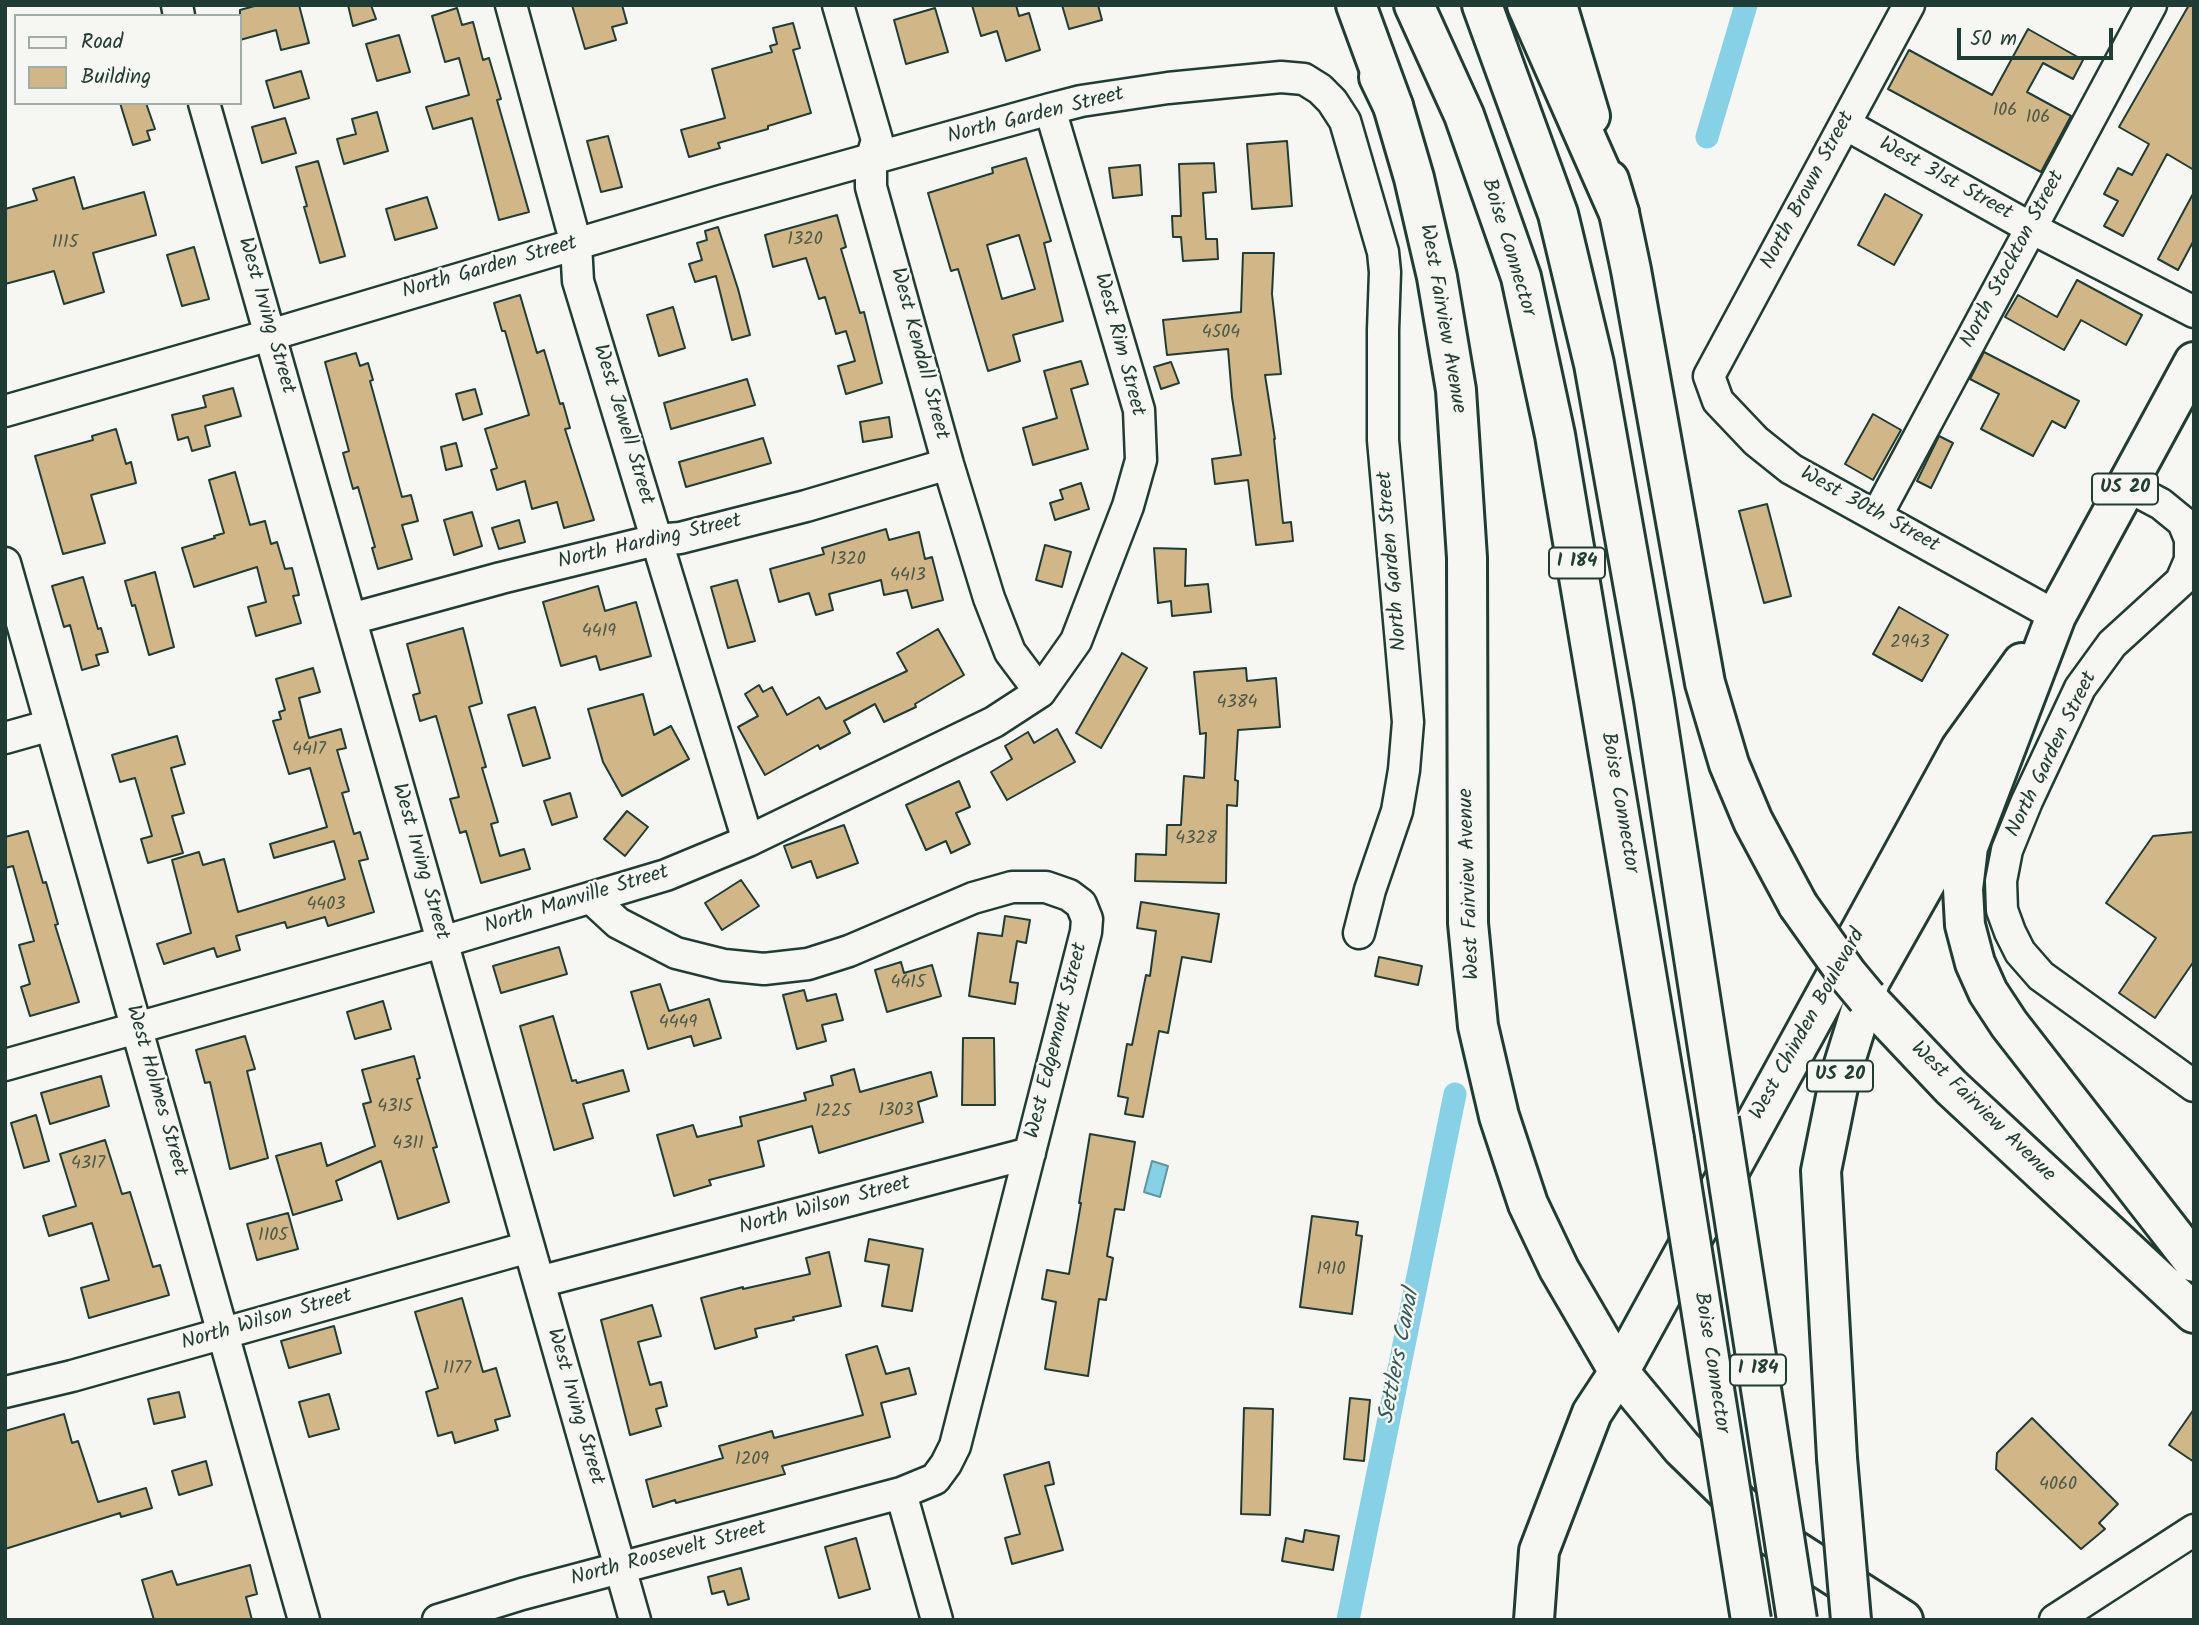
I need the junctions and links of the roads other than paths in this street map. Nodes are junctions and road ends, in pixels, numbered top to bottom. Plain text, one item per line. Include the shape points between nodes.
1 (511, 5) edge
2 (838, 5) edge
3 (1344, 5) edge
4 (1356, 5) edge
5 (1415, 5) edge
6 (1482, 5) edge
7 (1527, 5) edge
8 (1557, 5) edge
9 (1909, 5) edge
10 (2151, 5) edge
11 (205, 105) edge
12 (1393, 106) junction
13 (1050, 109) junction
14 (1845, 124) junction
15 (871, 160) junction
16 (1619, 213) junction
17 (2031, 228) junction
18 (576, 244) junction
19 (2194, 312) edge
20 (270, 335) junction
21 (2194, 362) edge
22 (1709, 376) joint
23 (5, 411) edge
24 (948, 464) junction
25 (2127, 486) junction
26 (1877, 515) junction
27 (656, 540) junction
28 (5, 563) edge
29 (2056, 616) junction
30 (351, 620) junction
31 (1040, 692) junction
32 (51, 725) junction
33 (2010, 733) junction
34 (5, 738) edge
35 (748, 841) junction
36 (592, 899) junction
37 (1359, 933) dead end
38 (442, 942) junction
39 (137, 1028) junction
40 (5, 1065) edge
41 (2194, 1086) edge
42 (1030, 1153) junction
43 (529, 1247) junction
44 (2194, 1262) edge
45 (539, 1282) junction
46 (2194, 1313) edge
47 (223, 1333) junction
48 (1619, 1372) junction
49 (5, 1392) edge
50 (901, 1493) junction
51 (2194, 1530) edge
52 (620, 1569) junction
53 (304, 1620) edge
54 (438, 1620) edge
55 (635, 1620) edge
56 (937, 1620) edge
57 (1534, 1620) edge
58 (1751, 1620) edge
59 (1797, 1620) edge
60 (1851, 1620) edge
61 (1903, 1620) edge
62 (2055, 1620) edge

1 - 18 street, West Jewell Street
2 - 15 street, West Kendall Street via 877,140
3 - 12 main road, West Fairview Avenue
4 - 12 main road
5 - 58 main road, Boise Connector / I 184, bridge via 1464,115 1521,277 1557,448
6 - 59 main road, I 184, bridge via 1558,214 1594,364 1654,699
7 - 16 main road
8 - 16 main road, West Fairview Avenue
9 - 14 street, North Brown Street
10 - 17 street, North Stockton Street
11 - 20 street, West Irving Street
12 - 48 main road, West Fairview Avenue via 1437,277 1456,390 1467,558 1468,923 1478,1026 1499,1116 1528,1204 1559,1269
13 - 15 street, North Garden Street
13 - 31 street, West Rim Street via 1139,410 1142,460 1076,641
13 - 37 street, North Garden Street via 1168,88 1281,77 1304,79 1320,89 1345,121 1384,252 1383,440 1408,722 1398,811
14 - 17 street, West 31st Street
14 - 22 street, North Brown Street
15 - 18 street, North Garden Street
15 - 24 street, West Kendall Street via 871,187
16 - 46 main road, West Fairview Avenue, bridge via 1705,683 1729,764 1772,860 1798,905 1860,990 1951,1087
17 - 19 street, West 31st Street
17 - 26 street, North Stockton Street
18 - 20 street, North Garden Street
18 - 27 street, West Jewell Street via 578,281
20 - 23 street, North Garden Street
20 - 30 street, West Irving Street
21 - 25 main road, West Chinden Boulevard / US 20
22 - 26 street, West 30th Street via 1718,401 1756,441 1791,469
24 - 27 street, North Harding Street via 806,506
24 - 31 street, West Kendall Street via 1010,652
25 - 29 main road, West Chinden Boulevard / US 20
25 - 41 street, North Garden Street via 2183,522 2190,539 2190,560 2181,581 2112,645 2081,688 2007,850 2002,910 2020,952 2042,976
26 - 29 street, West 30th Street
27 - 30 street, North Harding Street
27 - 35 street, West Jewell Street
28 - 32 street, West Holmes Street
29 - 33 main road, West Chinden Boulevard / US 20
29 - 48 main road, West Chinden Boulevard / US 20 via 1961,748
30 - 38 street, West Irving Street
31 - 35 street, North Manville Street via 994,722
32 - 34 street
32 - 39 street, West Holmes Street
33 - 44 main road, West Chinden Boulevard via 1968,846 1965,925 1975,963 2009,1024
33 - 60 main road, US 20, bridge via 1870,981 1840,1077 1821,1171
35 - 36 street, North Manville Street
36 - 38 street, North Manville Street
36 - 42 street, West Edgemont Street via 618,923 676,953 764,969 808,964 849,951 973,898 1012,887 1046,887 1069,895 1081,904 1086,932
38 - 39 street, North Manville Street
38 - 43 street, West Irving Street
39 - 40 street, North Manville Street
39 - 47 street, West Holmes Street
42 - 45 street, North Wilson Street
42 - 50 street, West Edgemont Street via 955,1446 934,1479
43 - 45 street, West Irving Street
43 - 47 street, North Wilson Street
45 - 52 street, West Irving Street
47 - 49 street, North Wilson Street
47 - 53 street, West Holmes Street
48 - 57 main road, US 20 via 1592,1413 1539,1551
48 - 61 main road, West Fairview Avenue via 1682,1448 1772,1536
50 - 52 street, North Roosevelt Street
50 - 56 street
51 - 62 street
52 - 54 street, North Roosevelt Street
52 - 55 street, West Irving Street

